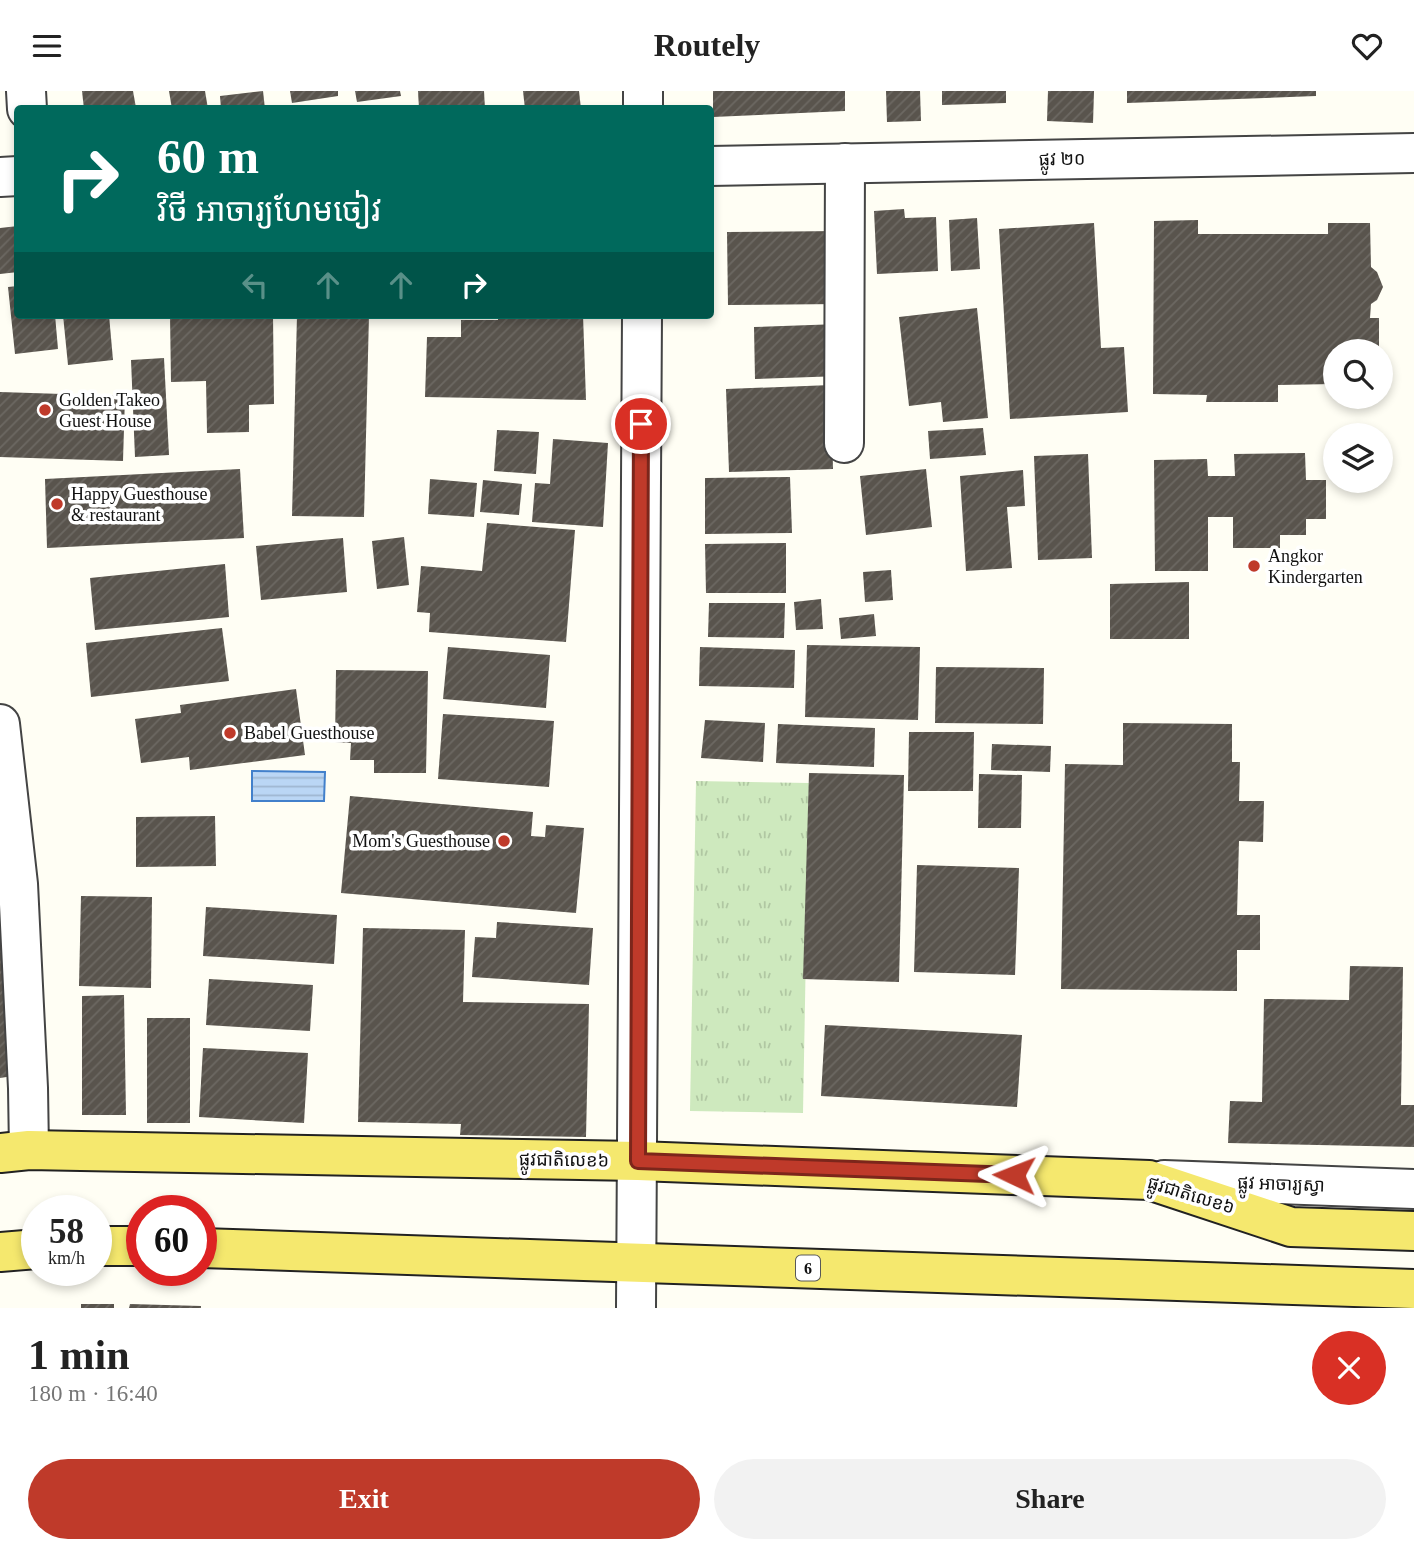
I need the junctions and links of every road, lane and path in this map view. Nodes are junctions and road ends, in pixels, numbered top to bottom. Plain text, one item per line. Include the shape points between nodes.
1 (1414, 153) edge
2 (845, 163) junction
3 (714, 166) edge
4 (642, 319) edge
5 (844, 443) dead end
6 (0, 724) edge
7 (14, 1152) edge
8 (638, 1161) junction
9 (1149, 1180) junction
10 (1414, 1189) edge
11 (1414, 1231) edge
12 (217, 1249) edge
13 (21, 1250) edge
14 (0, 1252) edge
15 (635, 1263) junction
16 (1414, 1289) edge
17 (636, 1308) edge

1 - 2 street, ផ្លូវ ២០
2 - 3 street, ផ្លូវ ២០
2 - 5 street
4 - 8 street
6 - 7 street via 18,884
7 - 8 main road, ផ្លូវជាតិលេខ៦
8 - 9 main road, ផ្លូវជាតិលេខ៦
8 - 15 street
9 - 10 street, ផ្លូវ អាចារ្យស្វា
9 - 11 main road, ផ្លូវជាតិលេខ៦ via 1291,1227
12 - 15 main road, 6
13 - 14 main road
15 - 16 main road, 6
15 - 17 street

